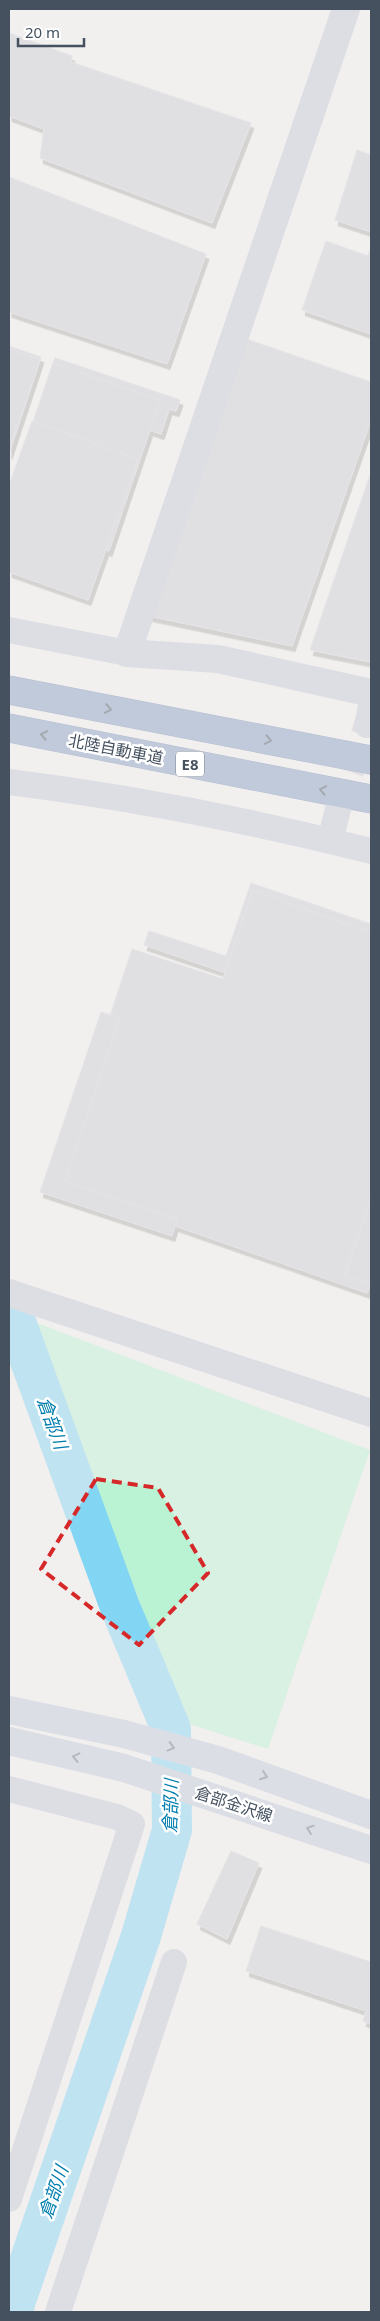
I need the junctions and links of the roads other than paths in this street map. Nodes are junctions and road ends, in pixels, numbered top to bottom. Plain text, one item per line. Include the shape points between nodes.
1 (346, 9) edge
2 (9, 630) edge
3 (127, 654) junction
4 (9, 690) edge
5 (371, 693) edge
6 (9, 728) edge
7 (371, 760) edge
8 (9, 782) edge
9 (371, 799) edge
10 (338, 809) tunnel mouth
11 (330, 841) junction
12 (371, 851) edge
13 (9, 1293) edge
14 (371, 1413) edge
15 (9, 1710) edge
16 (9, 1741) edge
17 (9, 1789) edge
18 (371, 1815) edge
19 (371, 1850) edge
20 (174, 1962) dead end
21 (9, 2199) edge
22 (58, 2312) edge

1 - 3 street
2 - 3 street
3 - 5 street via 218,659
4 -> 7 highway, E8
9 -> 6 highway, 北陸自動車道 / E8
8 - 11 street via 98,793
10 - 11 street
11 - 12 street
13 - 14 street
15 -> 18 main road via 124,1734 218,1760
19 -> 16 main road, 倉部金沢線 via 124,1768
17 - 21 street via 117,1816 132,1824
20 - 22 street

